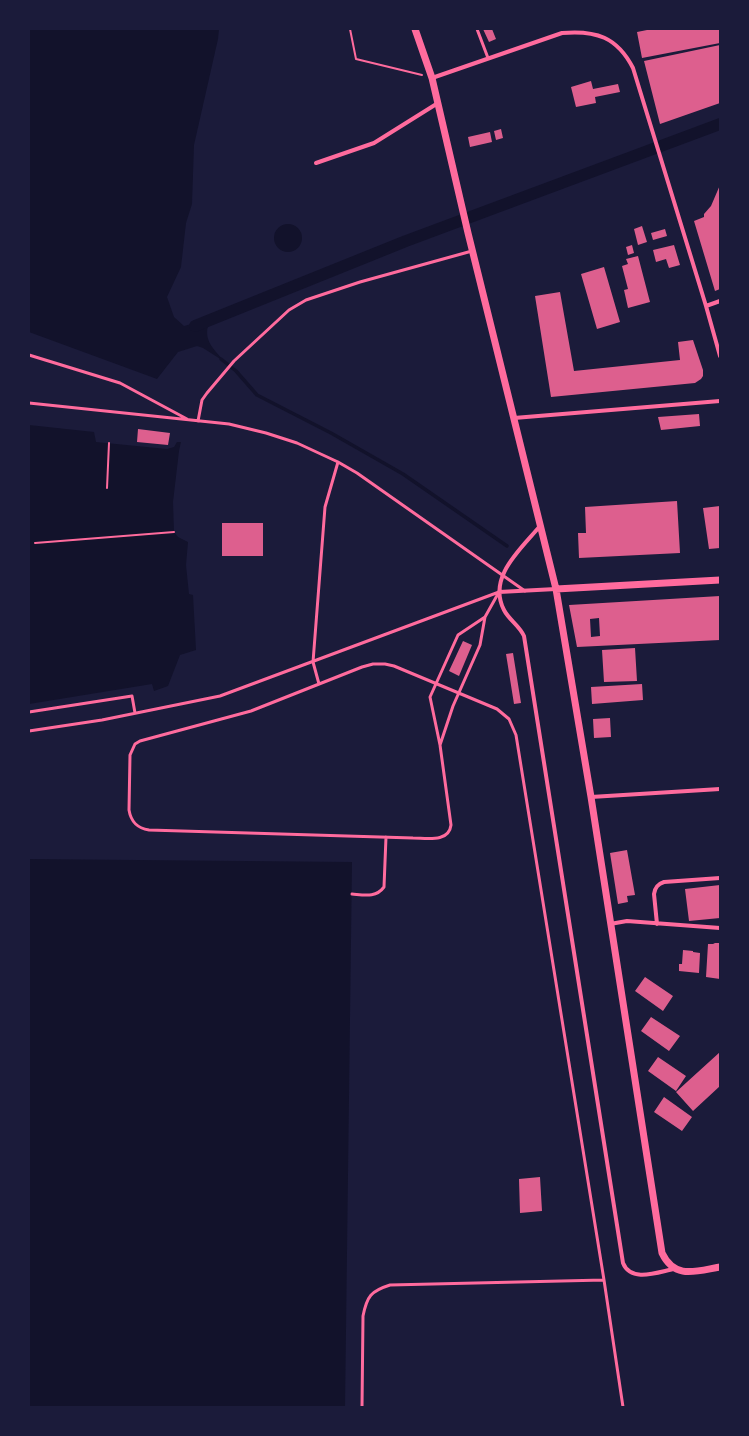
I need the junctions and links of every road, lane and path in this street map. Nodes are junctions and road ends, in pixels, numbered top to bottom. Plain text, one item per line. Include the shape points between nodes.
1 (350, 29) edge
2 (415, 29) edge
3 (477, 29) edge
4 (488, 58) junction
5 (432, 78) junction
6 (438, 104) junction
7 (316, 164) dead end
8 (472, 251) junction
9 (720, 301) edge
10 (706, 306) junction
11 (29, 355) edge
12 (720, 356) edge
13 (720, 401) edge
14 (29, 403) edge
15 (514, 418) junction
16 (188, 420) junction
17 (198, 421) junction
18 (109, 443) dead end
19 (338, 462) junction
20 (107, 488) dead end
21 (541, 525) junction
22 (174, 532) dead end
23 (35, 543) dead end
24 (502, 574) junction
25 (720, 580) edge
26 (556, 589) junction
27 (525, 591) junction
28 (499, 592) junction
29 (485, 617) junction
30 (312, 662) junction
31 (436, 683) junction
32 (319, 684) junction
33 (459, 693) junction
34 (29, 712) edge
35 (134, 713) junction
36 (29, 731) edge
37 (440, 745) junction
38 (720, 789) edge
39 (591, 797) junction
40 (386, 837) junction
41 (720, 878) edge
42 (352, 894) dead end
43 (610, 924) junction
44 (657, 924) junction
45 (720, 928) edge
46 (720, 1267) edge
47 (674, 1269) junction
48 (604, 1280) junction
49 (362, 1407) edge
50 (623, 1407) edge

1 - 5 path via 356,59
2 - 5 street
3 - 4 lane
4 - 5 street
4 - 10 street via 562,33 579,32 604,38 618,46 626,55 633,68
5 - 6 street
6 - 7 street via 374,143
6 - 8 street
8 - 15 street
8 - 17 lane via 360,282 306,300 289,310 225,371 202,400
9 - 10 street
10 - 12 street
11 - 16 lane via 120,383
13 - 15 street
14 - 16 lane
15 - 21 street
16 - 17 lane
17 - 19 lane via 229,424 266,433 297,443
18 - 20 path
19 - 24 lane
19 - 30 lane via 325,507
21 - 24 street
21 - 26 street
22 - 23 path
24 - 27 lane
24 - 28 street
25 - 26 street
26 - 27 street
26 - 39 street
27 - 28 street
28 - 29 lane
28 - 30 lane
28 - 47 street via 503,609 524,636 624,1263 628,1271 636,1275
29 - 31 lane via 458,635
29 - 33 lane via 480,645
30 - 32 lane
30 - 35 lane via 220,696
31 - 32 lane via 394,666 373,664
31 - 33 lane
31 - 37 lane via 430,696
32 - 40 lane via 251,711 140,740 135,744 130,756 130,816 137,826 149,830
33 - 37 lane
33 - 48 lane via 497,709 509,719 516,735
34 - 35 lane via 132,696
35 - 36 lane
37 - 40 lane via 451,825 449,833 443,838
38 - 39 street
39 - 43 street
40 - 42 lane via 384,888 374,895
41 - 44 street via 660,883 654,894
43 - 44 street via 627,921
43 - 47 street via 662,1253 666,1263
44 - 45 street
46 - 47 street via 692,1272
48 - 49 lane via 390,1285 379,1288 370,1295 363,1316
48 - 50 lane

